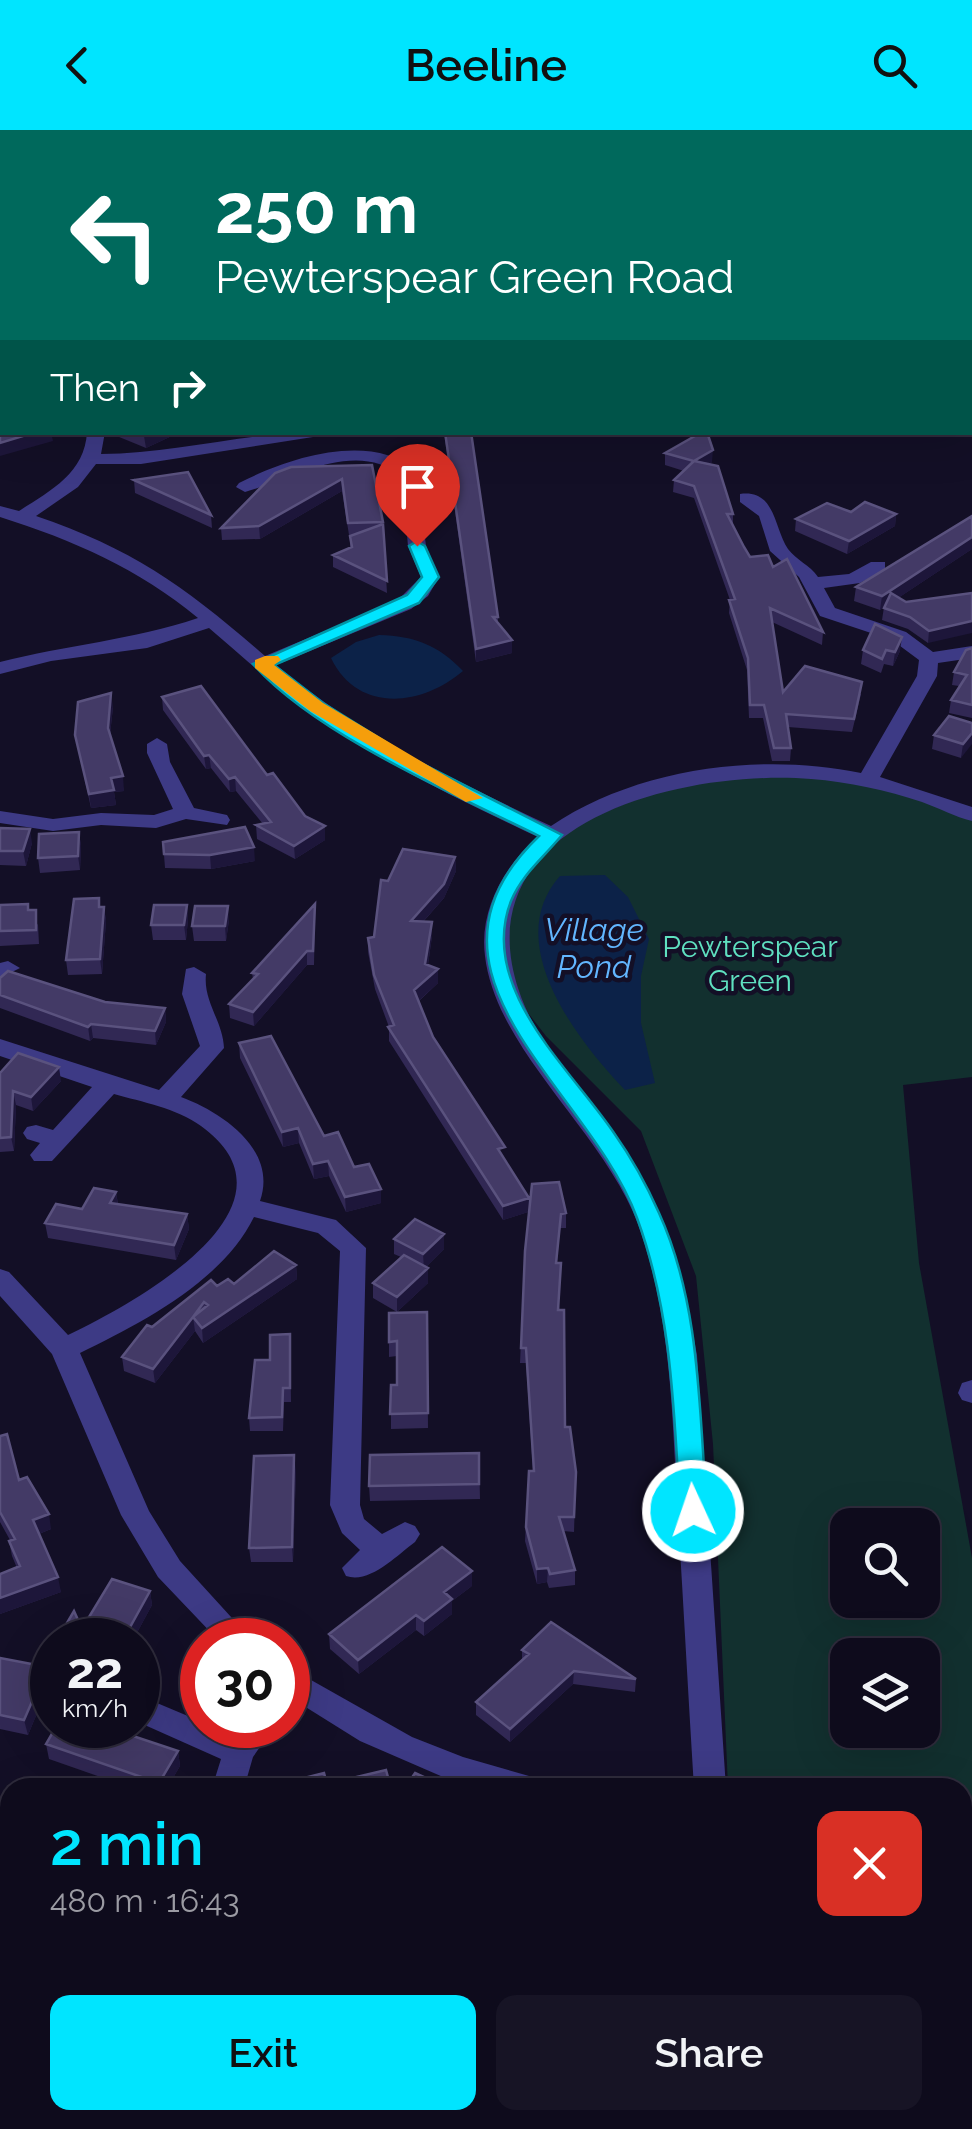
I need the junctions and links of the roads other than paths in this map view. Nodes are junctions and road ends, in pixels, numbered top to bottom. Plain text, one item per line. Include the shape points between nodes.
1 (96, 435) edge
2 (293, 435) edge
3 (92, 459) junction
4 (243, 488) dead end
5 (741, 496) dead end
6 (0, 512) edge
7 (21, 518) junction
8 (878, 566) dead end
9 (813, 583) junction
10 (213, 620) junction
11 (972, 652) edge
12 (929, 658) junction
13 (262, 664) junction
14 (0, 668) edge
15 (158, 742) dead end
16 (867, 781) junction
17 (185, 812) junction
18 (972, 815) edge
19 (0, 817) edge
20 (219, 820) dead end
21 (552, 835) junction
22 (194, 973) dead end
23 (0, 1048) edge
24 (109, 1084) junction
25 (165, 1099) junction
26 (46, 1143) dead end
27 (248, 1207) junction
28 (0, 1279) edge
29 (64, 1349) junction
30 (381, 1551) dead end
31 (215, 1618) edge
32 (310, 1695) edge
33 (160, 1718) edge
34 (242, 1748) edge
35 (239, 1752) junction
36 (231, 1778) edge
37 (485, 1778) edge
38 (709, 1778) edge

1 - 3 street
2 - 3 street via 141,459
3 - 7 street
4 - 13 street via 282,470 331,460 372,457 403,466 411,476 417,546 430,577 404,605
5 - 9 street via 762,506 779,551
6 - 7 street
7 - 10 street via 120,556
8 - 9 street via 854,579
9 - 12 street via 835,617 899,636
10 - 13 street
10 - 14 street via 147,642
11 - 12 street
12 - 16 street via 927,676
13 - 21 street via 406,763
15 - 17 street via 160,766 174,781
16 - 18 street
16 - 21 street via 774,772 702,777 631,795
17 - 19 street via 156,822 53,825
17 - 20 street
21 - 38 street via 527,859 501,902 497,964 530,1036 631,1179 672,1287 683,1355
22 - 25 street via 192,999 212,1048
23 - 24 street
24 - 25 street
24 - 26 street
25 - 27 street via 212,1122 240,1150 250,1183
27 - 29 street via 208,1260
27 - 30 street via 327,1226 352,1248 344,1504 352,1525
28 - 29 street
29 - 31 street via 151,1542
32 - 37 street via 394,1744
33 - 35 street
34 - 35 street
35 - 36 street

